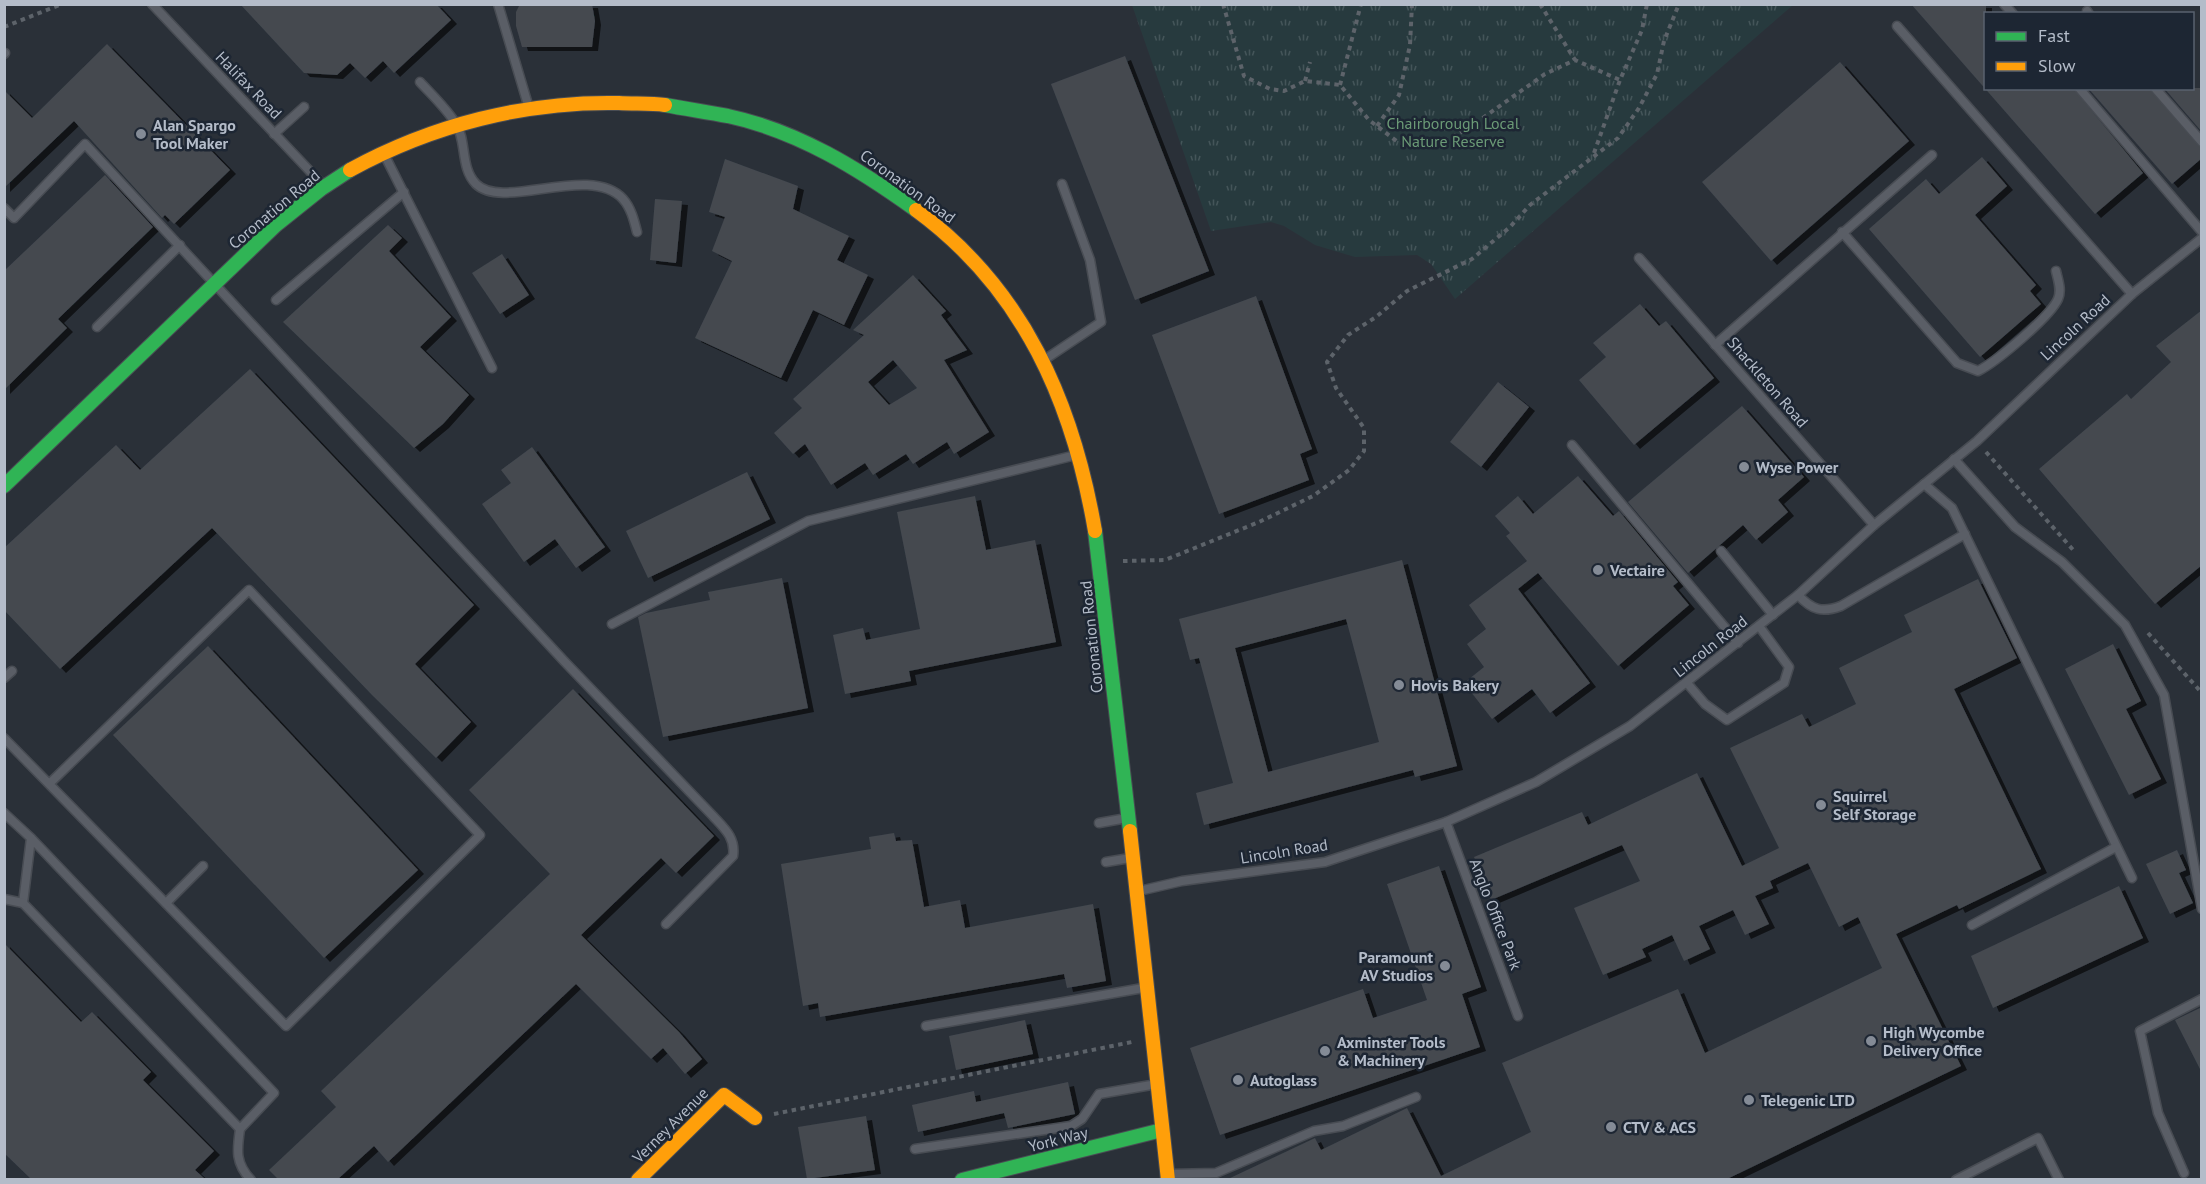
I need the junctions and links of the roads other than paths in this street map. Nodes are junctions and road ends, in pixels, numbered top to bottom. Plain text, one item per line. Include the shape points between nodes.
1 (152, 4) edge
2 (498, 4) edge
3 (1897, 26) dead end
4 (420, 82) dead end
5 (2081, 90) edge
6 (2157, 90) edge
7 (304, 107) dead end
8 (529, 108) junction
9 (457, 125) junction
10 (274, 134) junction
11 (2202, 142) edge
12 (384, 153) junction
13 (1932, 155) dead end
14 (1062, 184) dead end
15 (324, 186) junction
16 (404, 192) junction
17 (4, 208) edge
18 (637, 232) dead end
19 (1842, 232) junction
20 (2202, 232) edge
21 (2202, 238) edge
22 (180, 245) junction
23 (1639, 258) dead end
24 (2056, 271) dead end
25 (215, 283) junction
26 (2132, 294) junction
27 (276, 300) dead end
28 (97, 327) dead end
29 (1715, 345) junction
30 (1044, 360) junction
31 (492, 368) dead end
32 (1572, 445) dead end
33 (1079, 454) junction
34 (1954, 459) junction
35 (1924, 484) junction
36 (4, 486) edge
37 (1874, 525) junction
38 (1965, 534) junction
39 (1721, 551) dead end
40 (1798, 596) junction
41 (1773, 615) junction
42 (612, 624) dead end
43 (1760, 626) junction
44 (1738, 643) junction
45 (12, 671) dead end
46 (4, 678) edge
47 (1687, 683) junction
48 (4, 738) edge
49 (49, 784) junction
50 (4, 813) edge
51 (1127, 818) junction
52 (1446, 822) junction
53 (1100, 823) dead end
54 (32, 838) junction
55 (2116, 846) junction
56 (1131, 858) junction
57 (1106, 862) dead end
58 (202, 866) dead end
59 (2132, 878) dead end
60 (1135, 891) junction
61 (4, 899) edge
62 (23, 903) junction
63 (166, 903) junction
64 (2202, 909) edge
65 (666, 924) dead end
66 (1972, 925) dead end
67 (1147, 987) junction
68 (2202, 999) edge
69 (1518, 1016) dead end
70 (926, 1026) dead end
71 (1157, 1084) junction
72 (1416, 1097) dead end
73 (755, 1118) road end
74 (240, 1129) junction
75 (1162, 1130) junction
76 (915, 1149) dead end
77 (2184, 1173) dead end
78 (1167, 1177) edge
79 (250, 1179) edge
80 (638, 1179) edge
81 (962, 1179) edge
82 (1956, 1179) edge
83 (2059, 1179) edge

1 - 10 lane, Halifax Road
2 - 8 lane
3 - 26 lane
4 - 9 lane
5 - 20 lane
6 - 11 lane
7 - 10 lane
8 - 9 street, Coronation Road
8 - 30 street, Coronation Road via 574,101 649,102 719,113 788,134 855,165 963,249 1007,302
9 - 12 street, Coronation Road
9 - 18 lane via 464,160 476,184 496,194 564,185 603,188 621,197 631,211
10 - 15 lane, Halifax Road
12 - 15 street, Coronation Road
12 - 16 lane
13 - 19 lane
14 - 30 lane via 1090,260 1101,322
15 - 25 street, Coronation Road via 273,227
16 - 27 lane
16 - 31 lane
17 - 22 lane via 14,218 85,144
19 - 24 lane via 1957,363 1978,371 2050,312 2060,290
19 - 29 lane
21 - 26 lane, Lincoln Road
22 - 25 lane
22 - 28 lane
23 - 29 lane, Shackleton Road
25 - 36 street, Coronation Road
25 - 65 lane via 728,833 735,845 732,856
26 - 34 lane, Lincoln Road
29 - 37 lane, Shackleton Road
30 - 33 street, Coronation Road via 1071,423
32 - 44 lane
33 - 42 lane via 808,521
33 - 51 street, Coronation Road via 1090,491 1100,563
34 - 35 lane, Lincoln Road
34 - 64 lane via 2015,527 2062,562 2125,625 2164,695
35 - 37 lane, Lincoln Road
35 - 38 lane via 1952,508
37 - 40 lane, Lincoln Road
38 - 40 lane via 1841,606 1818,610
38 - 55 lane
39 - 41 lane
40 - 41 lane, Lincoln Road
41 - 43 lane, Lincoln Road
43 - 44 lane, Lincoln Road
43 - 47 lane via 1789,667 1785,682 1727,720 1705,704
44 - 47 lane, Lincoln Road
45 - 46 lane
47 - 52 lane, Lincoln Road via 1630,726 1536,782
48 - 49 lane
49 - 63 lane
49 - 63 lane via 249,590 480,835 286,1026
50 - 54 lane
51 - 53 lane
51 - 56 street, Coronation Road
52 - 60 lane, Lincoln Road via 1326,862
52 - 69 lane, Anglo Office Park
54 - 62 lane
54 - 74 lane via 274,1093
55 - 59 lane
55 - 66 lane
56 - 57 lane
56 - 60 street, Coronation Road
58 - 63 lane
60 - 67 street, Coronation Road
61 - 62 lane
62 - 74 lane
67 - 70 lane
67 - 71 street, Coronation Road
68 - 77 lane via 2140,1031 2158,1113
71 - 75 street, Coronation Road
71 - 76 lane via 1099,1094 1082,1119 1071,1126
72 - 78 lane via 1343,1126 1314,1131 1216,1173
73 - 80 street, Verney Avenue via 724,1095
74 - 79 lane via 236,1156
75 - 78 street, Coronation Road
75 - 81 street, York Way
82 - 83 lane via 2038,1138

